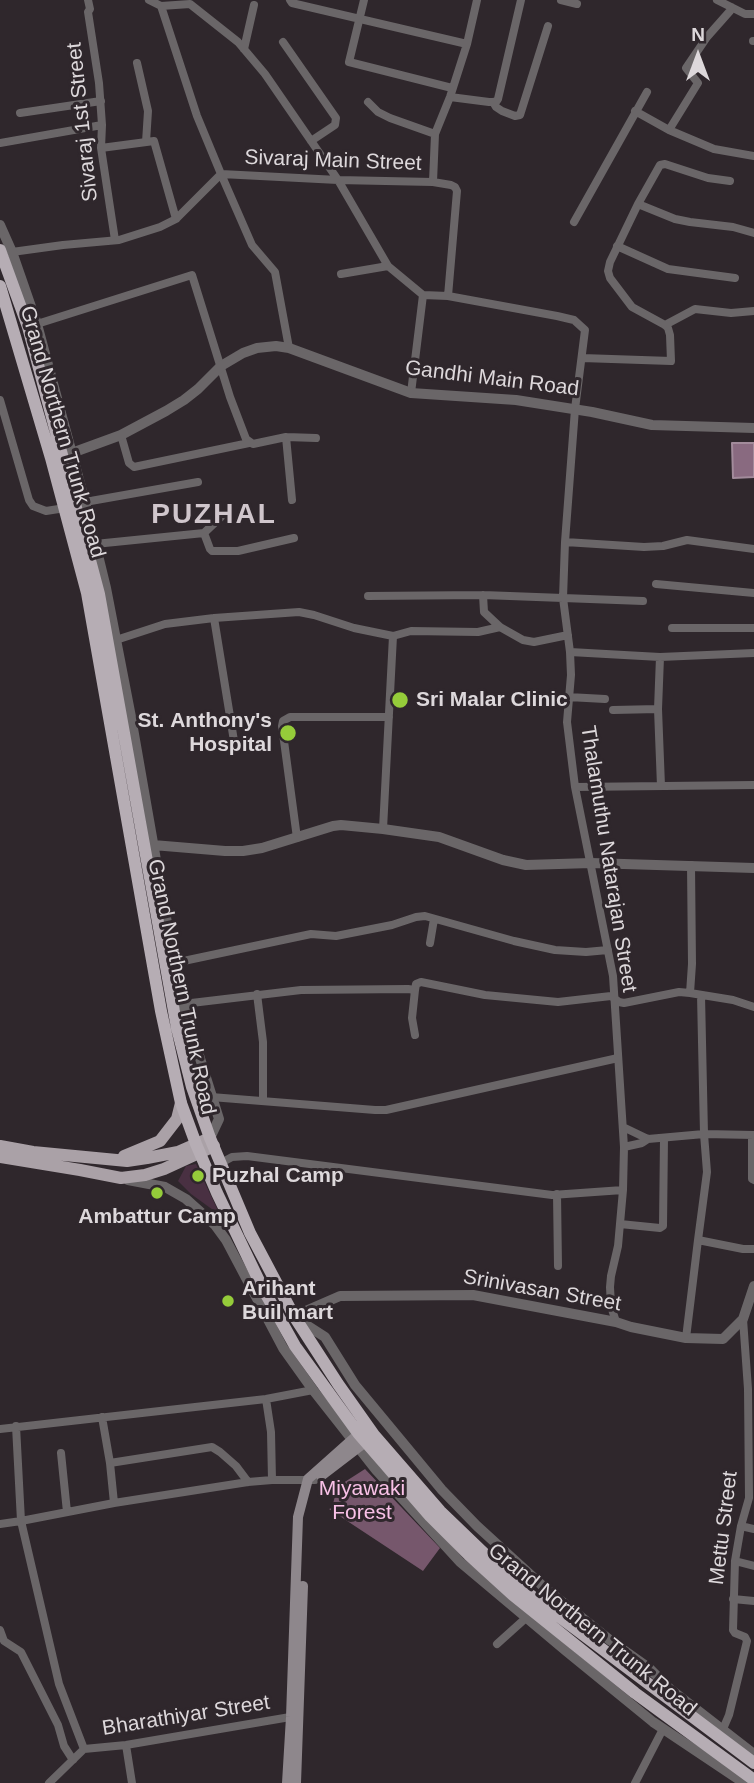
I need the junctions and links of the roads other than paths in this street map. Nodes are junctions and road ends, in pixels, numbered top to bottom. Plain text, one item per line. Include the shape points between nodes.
1 (88, 0) edge
2 (149, 0) edge
3 (290, 0) edge
4 (364, 0) edge
5 (477, 0) edge
6 (521, 0) edge
7 (561, 0) edge
8 (718, 0) edge
9 (577, 4) dead end
10 (254, 5) dead end
11 (161, 6) junction
12 (731, 7) junction
13 (754, 15) edge
14 (359, 19) junction
15 (548, 26) dead end
16 (284, 42) dead end
17 (467, 44) junction
18 (244, 49) junction
19 (137, 63) dead end
20 (647, 92) dead end
21 (451, 93) junction
22 (101, 101) junction
23 (369, 102) dead end
24 (493, 102) junction
25 (635, 111) junction
26 (20, 113) dead end
27 (102, 125) junction
28 (669, 130) junction
29 (436, 134) junction
30 (311, 141) junction
31 (146, 142) junction
32 (0, 143) edge
33 (102, 148) junction
34 (754, 156) edge
35 (221, 174) junction
36 (338, 180) junction
37 (730, 181) dead end
38 (433, 182) junction
39 (638, 204) junction
40 (176, 219) junction
41 (574, 222) dead end
42 (0, 225) edge
43 (754, 233) edge
44 (115, 240) junction
45 (617, 246) junction
46 (6, 251) edge
47 (388, 266) junction
48 (341, 274) dead end
49 (735, 278) dead end
50 (0, 286) edge
51 (423, 295) junction
52 (448, 296) junction
53 (754, 311) edge
54 (37, 324) junction
55 (665, 325) junction
56 (289, 348) junction
57 (582, 358) junction
58 (221, 366) junction
59 (411, 393) junction
60 (0, 400) edge
61 (575, 410) junction
62 (754, 428) edge
63 (121, 435) junction
64 (286, 437) junction
65 (316, 438) dead end
66 (249, 443) junction
67 (62, 455) junction
68 (198, 482) dead end
69 (292, 500) dead end
70 (85, 502) junction
71 (65, 508) junction
72 (223, 515) dead end
73 (204, 533) junction
74 (294, 538) dead end
75 (565, 542) junction
76 (95, 544) junction
77 (754, 549) edge
78 (656, 584) dead end
79 (754, 593) edge
80 (482, 595) junction
81 (369, 597) dead end
82 (563, 598) junction
83 (643, 601) dead end
84 (214, 618) junction
85 (500, 627) junction
86 (672, 628) dead end
87 (754, 628) edge
88 (568, 635) junction
89 (393, 636) junction
90 (116, 640) junction
91 (570, 652) junction
92 (754, 653) edge
93 (660, 657) junction
94 (568, 697) junction
95 (605, 699) dead end
96 (658, 709) junction
97 (613, 710) dead end
98 (389, 717) junction
99 (234, 741) dead end
100 (754, 785) edge
101 (661, 786) junction
102 (575, 788) junction
103 (383, 829) junction
104 (297, 838) junction
105 (153, 845) junction
106 (592, 863) junction
107 (691, 865) junction
108 (754, 868) edge
109 (434, 919) junction
110 (430, 943) dead end
111 (608, 950) junction
112 (174, 962) junction
113 (415, 990) junction
114 (690, 993) junction
115 (257, 995) junction
116 (701, 995) junction
117 (615, 999) junction
118 (183, 1004) junction
119 (754, 1007) edge
120 (415, 1035) dead end
121 (618, 1058) junction
122 (211, 1097) junction
123 (263, 1101) junction
124 (181, 1102) junction
125 (623, 1127) junction
126 (704, 1133) junction
127 (753, 1135) edge
128 (664, 1138) junction
129 (648, 1139) junction
130 (212, 1142) junction
131 (0, 1146) edge
132 (624, 1147) junction
133 (197, 1148) junction
134 (0, 1157) edge
135 (110, 1159) junction
136 (221, 1163) junction
137 (121, 1178) junction
138 (754, 1180) edge
139 (623, 1189) junction
140 (557, 1194) junction
141 (620, 1224) junction
142 (698, 1240) junction
143 (754, 1249) edge
144 (558, 1266) dead end
145 (754, 1286) edge
146 (294, 1317) junction
147 (743, 1319) junction
148 (616, 1322) junction
149 (686, 1338) junction
150 (313, 1390) junction
151 (266, 1399) junction
152 (102, 1417) junction
153 (16, 1426) junction
154 (0, 1429) edge
155 (363, 1437) junction
156 (61, 1452) dead end
157 (110, 1463) junction
158 (752, 1463) edge
159 (272, 1479) junction
160 (312, 1480) junction
161 (248, 1482) junction
162 (114, 1503) junction
163 (67, 1512) junction
164 (21, 1521) junction
165 (0, 1524) edge
166 (741, 1526) junction
167 (754, 1529) edge
168 (735, 1561) junction
169 (754, 1566) edge
170 (733, 1599) junction
171 (754, 1601) edge
172 (527, 1617) junction
173 (0, 1630) edge
174 (497, 1644) dead end
175 (295, 1716) junction
176 (663, 1729) junction
177 (723, 1734) junction
178 (126, 1745) junction
179 (84, 1749) junction
180 (754, 1754) edge
181 (73, 1760) junction
182 (754, 1763) edge
183 (754, 1780) edge
184 (49, 1783) edge
185 (132, 1783) edge
186 (287, 1783) edge
187 (296, 1783) edge
188 (635, 1783) edge
189 (744, 1783) edge

1 - 22 street, Sivaraj 1st Street
2 - 11 street
3 - 14 street
4 - 14 street
5 - 17 street
6 - 24 street via 498,99
7 - 9 street
8 - 12 street
10 - 18 street
11 - 18 street via 190,4
11 - 35 street
12 - 13 street
12 - 28 street via 686,68 698,83
14 - 17 street
14 - 21 street via 349,62
15 - 24 street via 520,115 502,111
16 - 30 street via 336,118 335,125
17 - 21 street
18 - 30 street
19 - 31 street via 148,111
20 - 25 street
21 - 24 street
21 - 29 street
22 - 26 street
22 - 27 street, Sivaraj 1st Street
23 - 29 street via 390,118
25 - 28 street
25 - 41 street
27 - 32 street
27 - 33 street, Sivaraj 1st Street
28 - 34 street via 714,149
29 - 38 street
30 - 36 street
31 - 33 street
31 - 40 street via 154,141
33 - 44 street, Sivaraj 1st Street
35 - 36 street, Sivaraj Main Street
35 - 40 street, Sivaraj Main Street
35 - 56 street via 252,245 275,272
36 - 38 street, Sivaraj Main Street
36 - 47 street
37 - 39 street via 662,164
38 - 52 street, Sivaraj Main Street via 455,187 458,196
39 - 43 street via 683,221
39 - 45 street
40 - 44 street, Sivaraj Main Street
42 - 46 street
44 - 46 street, Sivaraj Main Street
45 - 49 street via 668,269
45 - 55 street via 610,278 632,307
46 - 54 street
46 - 67 highway, Grand Northern Trunk Road
47 - 48 street
47 - 51 street
50 - 67 highway, Grand Northern Trunk Road
51 - 52 street
51 - 59 street
52 - 57 street, Thalamuthu Natarajan Street via 574,320 585,330
53 - 55 street via 695,309
54 - 58 street via 192,275
54 - 67 street via 60,415
55 - 57 street via 671,361
56 - 58 street, Gandhi Main Road via 257,348
56 - 59 street, Gandhi Main Road
57 - 61 street, Thalamuthu Natarajan Street
58 - 63 street, Gandhi Main Road via 184,400
58 - 66 street
59 - 61 street, Gandhi Main Road via 516,400
60 - 71 street via 29,500 46,512
61 - 62 street, Gandhi Main Road via 652,425
61 - 75 street, Thalamuthu Natarajan Street
63 - 66 street via 134,467
63 - 67 street, Gandhi Main Road
64 - 65 street
64 - 66 street
64 - 69 street
67 - 70 street
67 - 71 highway, Grand Northern Trunk Road
67 - 130 highway, Grand Northern Trunk Road via 99,594 177,1028
68 - 70 street
70 - 76 street
71 - 124 highway, Grand Northern Trunk Road via 87,593
72 - 73 street
73 - 74 street via 215,551 238,551
73 - 76 street
75 - 77 street via 628,547 687,540
75 - 82 street, Thalamuthu Natarajan Street
76 - 90 street
78 - 79 street
80 - 81 street
80 - 82 street
80 - 85 street via 484,612
82 - 83 street
82 - 88 street, Thalamuthu Natarajan Street
84 - 89 street via 299,612
84 - 90 street via 164,624
84 - 99 street
85 - 88 street via 534,642
85 - 89 street
86 - 87 street
88 - 91 street, Thalamuthu Natarajan Street
89 - 98 street
90 - 105 street
91 - 93 street
91 - 94 street, Thalamuthu Natarajan Street
92 - 93 street
93 - 96 street
94 - 95 street
94 - 102 street, Thalamuthu Natarajan Street
96 - 97 street
96 - 101 street
98 - 103 street
98 - 104 street via 290,717 282,721
100 - 101 street
101 - 102 street
102 - 106 street, Thalamuthu Natarajan Street
103 - 104 street via 333,826
103 - 106 street via 439,837 526,865
104 - 105 street via 243,851
105 - 112 street
106 - 107 street
106 - 111 street, Thalamuthu Natarajan Street
107 - 108 street
107 - 114 street
109 - 110 street
109 - 111 street via 555,950
109 - 112 street via 416,917 336,936 311,934
111 - 117 street, Thalamuthu Natarajan Street
112 - 118 street
113 - 115 street via 350,988
113 - 117 street via 421,982 485,995 558,1002
113 - 120 street
114 - 116 street
114 - 117 street via 624,1003
115 - 118 street
115 - 123 street
116 - 119 street
116 - 126 street
117 - 121 street, Thalamuthu Natarajan Street
118 - 122 street
121 - 123 street via 386,1110
121 - 125 street, Thalamuthu Natarajan Street
122 - 123 street
122 - 130 street via 219,1119
124 - 133 highway, Grand Northern Trunk Road
124 - 135 main road via 177,1119 160,1141
125 - 129 street
125 - 132 street, Thalamuthu Natarajan Street
126 - 127 street
126 - 128 street
126 - 142 street via 707,1172
127 - 138 street
128 - 129 street
128 - 141 street via 663,1226
129 - 132 street
130 - 133 main road
130 - 136 highway, Grand Northern Trunk Road
131 - 135 main road
132 - 139 street, Thalamuthu Natarajan Street
133 - 135 main road via 127,1161
133 - 137 main road via 164,1169
133 - 155 highway, Grand Northern Trunk Road via 295,1346
134 - 137 main road
136 - 140 street via 247,1156
136 - 146 highway, Grand Northern Trunk Road via 250,1233
137 - 150 street via 165,1187 215,1225
139 - 140 street
139 - 141 street, Thalamuthu Natarajan Street
140 - 144 street
141 - 148 street, Thalamuthu Natarajan Street via 610,1287
142 - 143 street
142 - 149 street
145 - 147 street
146 - 148 street, Srinivasan Street via 340,1296 473,1295
146 - 155 highway, Grand Northern Trunk Road
146 - 177 street via 325,1337 355,1385 477,1526 546,1590 649,1668
147 - 149 street, Srinivasan Street via 723,1339
147 - 158 street, Mettu Street
148 - 149 street, Srinivasan Street
150 - 151 street
150 - 155 street
151 - 152 street
151 - 159 street
152 - 153 street
152 - 157 street
153 - 154 street
153 - 164 street
155 - 160 main road
155 - 172 street via 376,1470 460,1562
155 - 177 highway, Grand Northern Trunk Road via 517,1585
155 - 183 highway, Grand Northern Trunk Road via 430,1516 513,1595
156 - 163 street
157 - 161 street via 212,1447
157 - 162 street
158 - 166 street, Mettu Street
159 - 160 street
159 - 161 street
160 - 175 main road via 299,1517
161 - 162 street
162 - 163 street
163 - 164 street
164 - 165 street
164 - 179 street via 60,1684
166 - 167 street
166 - 168 street, Mettu Street
168 - 169 street
168 - 170 street, Mettu Street
170 - 171 street
170 - 177 street, Mettu Street via 733,1631 747,1641
172 - 174 street
172 - 176 street
173 - 181 street via 4,1641 22,1652
175 - 178 street, Bharathiyar Street
175 - 186 main road
175 - 187 main road
176 - 188 street
176 - 189 street
177 - 180 street
177 - 182 highway, Grand Northern Trunk Road
178 - 179 street, Bharathiyar Street
178 - 185 street
179 - 181 street, Bharathiyar Street
181 - 184 street, Bharathiyar Street

